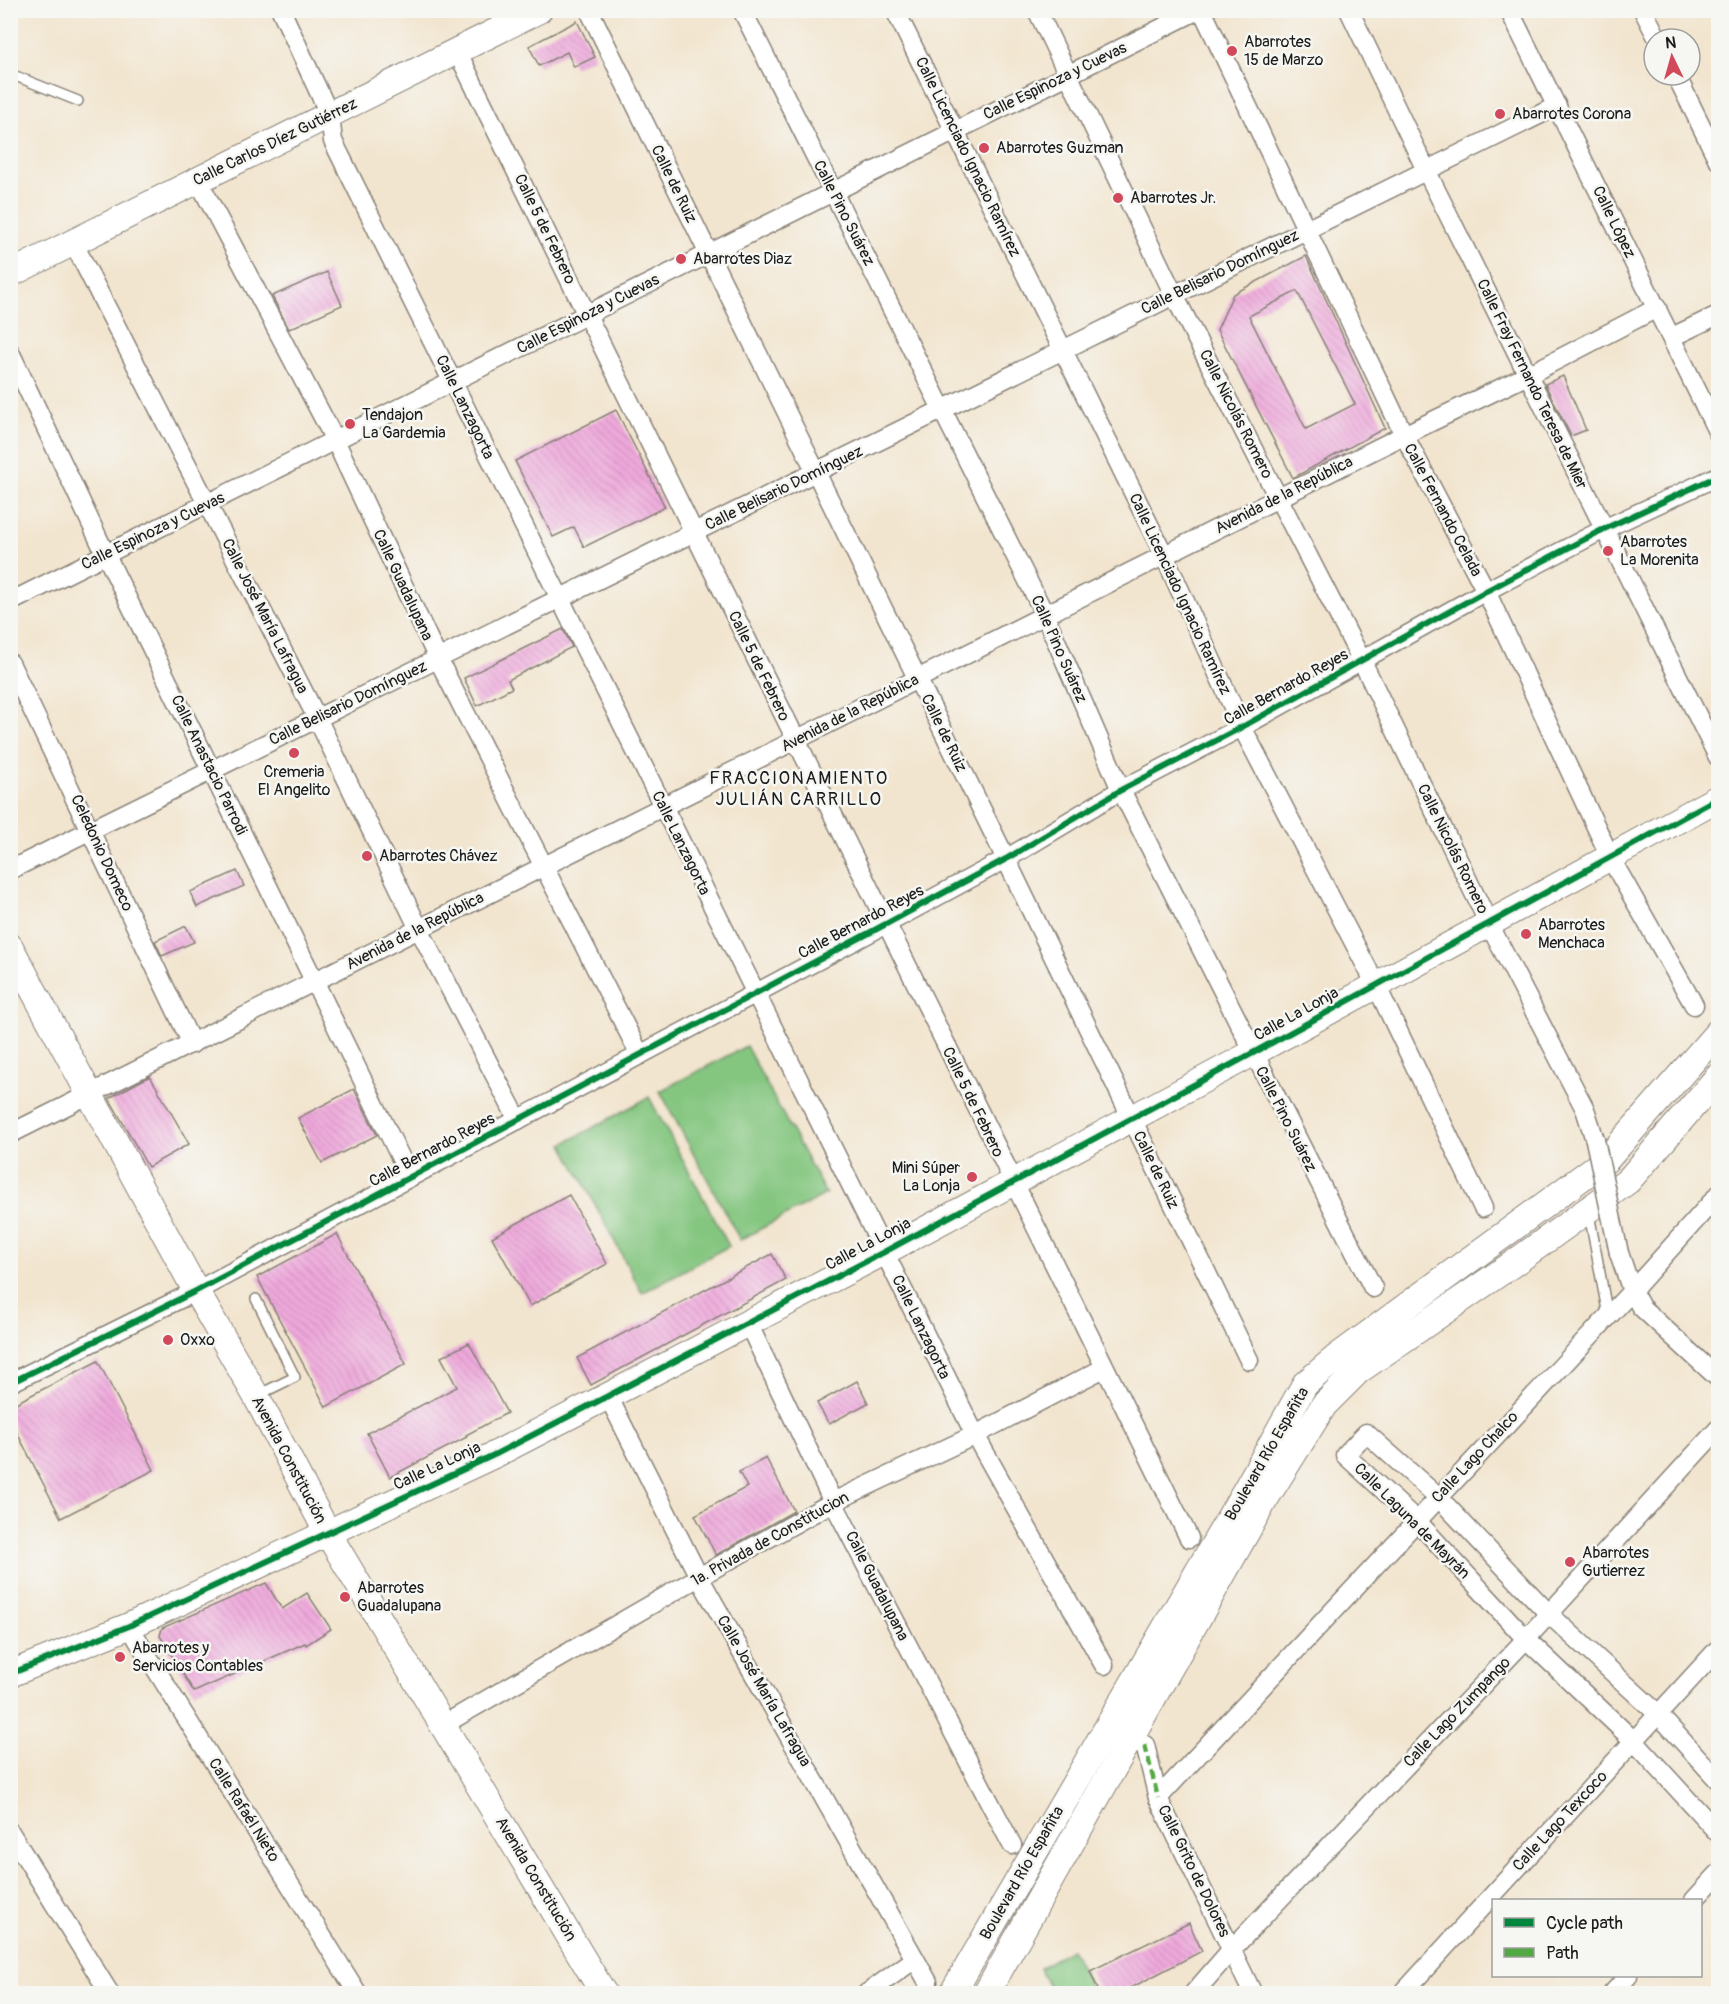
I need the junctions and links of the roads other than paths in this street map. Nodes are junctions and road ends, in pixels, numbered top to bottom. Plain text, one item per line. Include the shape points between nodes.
1 (281, 10) edge
2 (539, 10) edge
3 (589, 10) edge
4 (742, 10) edge
5 (895, 10) edge
6 (1036, 10) edge
7 (1200, 10) edge
8 (1349, 10) edge
9 (1509, 10) edge
10 (1643, 10) edge
11 (1652, 27) edge
12 (457, 51) junction
13 (10, 72) edge
14 (1068, 75) junction
15 (1682, 87) edge
16 (78, 101) dead end
17 (1557, 106) junction
18 (330, 116) junction
19 (955, 131) junction
20 (1719, 160) edge
21 (1426, 170) junction
22 (198, 180) junction
23 (833, 192) junction
24 (1305, 230) junction
25 (73, 242) junction
26 (708, 254) junction
27 (10, 274) edge
28 (1174, 295) junction
29 (1657, 309) junction
30 (587, 315) junction
31 (1719, 315) edge
32 (1672, 337) junction
33 (1063, 350) junction
34 (10, 352) edge
35 (1528, 375) junction
36 (453, 382) junction
37 (942, 410) junction
38 (1719, 433) edge
39 (1404, 435) junction
40 (335, 440) junction
41 (816, 472) junction
42 (1719, 476) edge
43 (1279, 498) junction
44 (208, 504) junction
45 (1604, 529) junction
46 (693, 532) junction
47 (106, 555) junction
48 (1164, 555) junction
49 (1486, 591) junction
50 (560, 598) junction
51 (10, 602) edge
52 (1045, 615) junction
53 (438, 659) junction
54 (1362, 661) junction
55 (10, 663) edge
56 (917, 679) junction
57 (317, 718) junction
58 (1242, 727) junction
59 (796, 740) junction
60 (1719, 757) edge
61 (212, 770) junction
62 (1121, 790) junction
63 (1719, 798) edge
64 (663, 807) junction
65 (92, 830) junction
66 (1006, 859) junction
67 (1611, 859) junction
68 (544, 866) junction
69 (10, 870) edge
70 (886, 924) junction
71 (1489, 924) junction
72 (419, 929) junction
73 (10, 947) edge
74 (315, 981) junction
75 (1376, 985) junction
76 (756, 993) junction
77 (1694, 1005) dead end
78 (1719, 1032) edge
79 (192, 1044) junction
80 (1253, 1053) junction
81 (640, 1054) junction
82 (1719, 1077) edge
83 (90, 1094) junction
84 (518, 1119) junction
85 (1131, 1119) junction
86 (10, 1134) edge
87 (410, 1177) junction
88 (1013, 1182) junction
89 (1719, 1195) edge
90 (1483, 1208) dead end
91 (1590, 1219) dead end
92 (884, 1252) junction
93 (1373, 1288) dead end
94 (196, 1291) junction
95 (1632, 1291) junction
96 (256, 1299) dead end
97 (1608, 1316) junction
98 (748, 1323) junction
99 (1249, 1360) dead end
100 (1104, 1368) junction
101 (1719, 1378) edge
102 (10, 1383) edge
103 (256, 1396) junction
104 (608, 1396) junction
105 (1719, 1430) edge
106 (975, 1435) junction
107 (1438, 1497) junction
108 (833, 1502) junction
109 (1416, 1520) junction
110 (327, 1532) junction
111 (1189, 1538) dead end
112 (699, 1577) junction
113 (1549, 1614) junction
114 (129, 1626) junction
115 (1526, 1639) junction
116 (1719, 1649) edge
117 (1104, 1665) dead end
118 (10, 1674) edge
119 (1658, 1714) junction
120 (443, 1725) junction
121 (1634, 1741) junction
122 (1145, 1745) dead end
123 (1719, 1780) edge
124 (1158, 1798) junction
125 (10, 1832) edge
126 (1719, 1833) edge
127 (1012, 1845) dead end
128 (1719, 1874) edge
129 (1695, 1899) edge
130 (1232, 1949) junction
131 (915, 1959) junction
132 (1627, 1977) edge
133 (928, 1982) dead end
134 (110, 1994) edge
135 (358, 1994) edge
136 (604, 1994) edge
137 (866, 1994) edge
138 (952, 1994) edge
139 (986, 1994) edge
140 (1193, 1994) edge
141 (1253, 1994) edge
142 (1402, 1994) edge
143 (1612, 1994) edge

1 - 18 street, Calle Lanzagorta
2 - 12 main road, Calle Carlos Díez Gutiérrez
3 - 26 street, Calle de Ruiz
4 - 23 street, Calle Pino Suárez
5 - 19 street, Calle Licenciado Ignacio Ramírez
6 - 14 street, Calle Nicolás Romero
7 - 14 street, Calle Espinoza y Cuevas
7 - 24 street, Calle Fernando Celada
8 - 21 street, Calle Fray Fernando Teresa de Mier
9 - 17 street, Calle López
10 - 11 street
12 - 18 main road, Calle Carlos Díez Gutiérrez
12 - 30 street, Calle 5 de Febrero
13 - 16 lane
14 - 19 street, Calle Espinoza y Cuevas
14 - 28 street, Calle Nicolás Romero
15 - 20 street
17 - 21 street, Calle Belisario Domínguez
17 - 29 street, Calle López
18 - 22 main road, Calle Carlos Díez Gutiérrez
18 - 36 street, Calle Lanzagorta via 333,141
19 - 23 street, Calle Espinoza y Cuevas
19 - 33 street, Calle Licenciado Ignacio Ramírez
21 - 24 street, Calle Belisario Domínguez
21 - 35 street, Calle Fray Fernando Teresa de Mier
22 - 25 main road, Calle Carlos Díez Gutiérrez
22 - 40 street, Calle Guadalupana
23 - 26 street, Calle Espinoza y Cuevas
23 - 37 street, Calle Pino Suárez
24 - 28 street, Calle Belisario Domínguez
24 - 39 street, Calle Fernando Celada
25 - 27 main road, Calle Carlos Díez Gutiérrez
25 - 44 street, Calle José María Lafragua
26 - 30 street, Calle Espinoza y Cuevas
26 - 41 street, Calle de Ruiz
28 - 33 street, Calle Belisario Domínguez
28 - 43 street, Calle Nicolás Romero
29 - 32 street, Calle López
29 - 35 street, Avenida de la República
30 - 36 street, Calle Espinoza y Cuevas
30 - 46 street, Calle 5 de Febrero
31 - 32 street
32 - 38 street, Calle López
33 - 37 street, Calle Belisario Domínguez
33 - 48 street, Calle Licenciado Ignacio Ramírez
34 - 47 street, Calle Anastacio Parrodi
35 - 39 street, Avenida de la República
35 - 45 street, Calle Fray Fernando Teresa de Mier
36 - 40 street, Calle Espinoza y Cuevas
36 - 50 street, Calle Lanzagorta
37 - 41 street, Calle Belisario Domínguez
37 - 52 street, Calle Pino Suárez
39 - 43 street, Avenida de la República
39 - 49 street, Calle Fernando Celada
40 - 44 street, Calle Espinoza y Cuevas
40 - 53 street, Calle Guadalupana
41 - 46 street, Calle Belisario Domínguez
41 - 56 street, Calle de Ruiz
42 - 45 street, Calle Bernardo Reyes
43 - 48 street, Avenida de la República
43 - 54 street, Calle Nicolás Romero
44 - 47 street, Calle Espinoza y Cuevas
44 - 57 street, Calle José María Lafragua
45 - 49 street, Calle Bernardo Reyes
45 - 60 street, Calle Fray Fernando Teresa de Mier
46 - 50 street, Calle Belisario Domínguez
46 - 59 street, Calle 5 de Febrero
47 - 51 street, Calle Espinoza y Cuevas
47 - 61 street, Calle Anastacio Parrodi
48 - 52 street, Avenida de la República
48 - 58 street, Calle Licenciado Ignacio Ramírez
49 - 54 street, Calle Bernardo Reyes
49 - 67 street, Calle Fernando Celada
50 - 53 street, Calle Belisario Domínguez
50 - 64 street, Calle Lanzagorta
52 - 56 street, Avenida de la República
52 - 62 street, Calle Pino Suárez
53 - 57 street, Calle Belisario Domínguez
53 - 68 street, Calle Guadalupana
54 - 58 street, Calle Bernardo Reyes
54 - 71 street, Calle Nicolás Romero
55 - 65 street, Celedonio Domeco
56 - 59 street, Avenida de la República
56 - 66 street, Calle de Ruiz
57 - 61 street, Calle Belisario Domínguez
57 - 72 street, Calle José María Lafragua
58 - 62 street, Calle Bernardo Reyes
58 - 75 street, Calle Licenciado Ignacio Ramírez
59 - 64 street, Avenida de la República
59 - 70 street, Calle 5 de Febrero
61 - 65 street, Calle Belisario Domínguez
61 - 74 street, Calle Anastacio Parrodi
62 - 66 street, Calle Bernardo Reyes
62 - 80 street, Calle Pino Suárez
63 - 67 main road, Calle La Lonja
64 - 68 street, Avenida de la República
64 - 76 street, Calle Lanzagorta
65 - 69 street, Calle Belisario Domínguez
65 - 79 street, Celedonio Domeco
66 - 70 street, Calle Bernardo Reyes
66 - 85 street, Calle de Ruiz
67 - 71 main road, Calle La Lonja
67 - 77 street, Calle Fernando Celada
68 - 72 street, Avenida de la República
68 - 81 street, Calle Guadalupana
70 - 76 street, Calle Bernardo Reyes
70 - 88 street, Calle 5 de Febrero
71 - 75 main road, Calle La Lonja
71 - 95 street, Calle Nicolás Romero, bridge via 1585,1109 1619,1253
72 - 74 street, Avenida de la República
72 - 84 street, Calle José María Lafragua
73 - 83 main road, Avenida Constitución
74 - 79 street, Avenida de la República
74 - 87 street, Calle Anastacio Parrodi
75 - 80 main road, Calle La Lonja
75 - 90 street, Calle Licenciado Ignacio Ramírez
76 - 81 street, Calle Bernardo Reyes
76 - 92 street, Calle Lanzagorta
78 - 138 main road, Boulevard Río Españita via 1607,1159 1305,1384
79 - 83 street, Avenida de la República
80 - 85 main road, Calle La Lonja
80 - 93 street, Calle Pino Suárez
81 - 84 street, Calle Bernardo Reyes
82 - 139 main road, Boulevard Río Españita via 1628,1181 1358,1371 1324,1405 1264,1501
83 - 86 street, Avenida de la República
83 - 94 main road, Avenida Constitución
84 - 87 street, Calle Bernardo Reyes
85 - 88 main road, Calle La Lonja
85 - 99 street, Calle de Ruiz
87 - 94 street, Calle Bernardo Reyes
88 - 92 main road, Calle La Lonja
88 - 100 street, Calle 5 de Febrero
89 - 95 street, Calle Lago Chalco
91 - 97 lane
92 - 98 main road, Calle La Lonja
92 - 106 street, Calle Lanzagorta
94 - 102 street, Calle Bernardo Reyes
94 - 103 main road, Avenida Constitución
95 - 97 street, Calle Lago Chalco
95 - 101 street, Calle Nicolás Romero via 1641,1307
96 - 103 lane via 295,1377
97 - 107 street, Calle Lago Chalco
98 - 104 main road, Calle La Lonja
98 - 108 street, Calle Guadalupana
100 - 106 street, 1a. Privada de Constitucion
100 - 111 street, Calle 5 de Febrero
103 - 110 main road, Avenida Constitución
104 - 110 main road, Calle La Lonja via 496,1454
104 - 112 street, Calle José María Lafragua
105 - 113 street, Calle Lago Zumpango
106 - 108 street, 1a. Privada de Constitucion
106 - 117 street, Calle Lanzagorta
107 - 109 street, Calle Lago Chalco
107 - 109 street, Calle Laguna de Mayrán via 1366,1433 1345,1455
107 - 113 street, Calle Laguna de Mayrán
108 - 112 street, 1a. Privada de Constitucion
108 - 127 street, Calle Guadalupana
109 - 115 street, Calle Laguna de Mayrán
109 - 124 street, Calle Lago Chalco
110 - 114 main road, Calle La Lonja
110 - 120 main road, Avenida Constitución
112 - 120 street, 1a. Privada de Constitucion
112 - 131 street, Calle José María Lafragua
113 - 115 street, Calle Lago Zumpango
113 - 119 street, Calle Laguna de Mayrán
114 - 118 main road, Calle La Lonja
114 - 135 street, Calle Rafaél Nieto
115 - 121 street, Calle Laguna de Mayrán
115 - 130 street, Calle Lago Zumpango
116 - 119 street, Calle Lago Texcoco
119 - 121 street, Calle Lago Texcoco
119 - 123 street, Calle Laguna de Mayrán
120 - 136 main road, Avenida Constitución
121 - 126 street, Calle Laguna de Mayrán
121 - 142 street, Calle Lago Texcoco
122 - 124 street, Calle Grito de Dolores
124 - 130 street, Calle Grito de Dolores
125 - 134 street
128 - 129 street
130 - 140 street, Calle Lago Zumpango
130 - 141 street, Calle Grito de Dolores
131 - 133 street, Calle José María Lafragua
131 - 137 street
132 - 143 street

